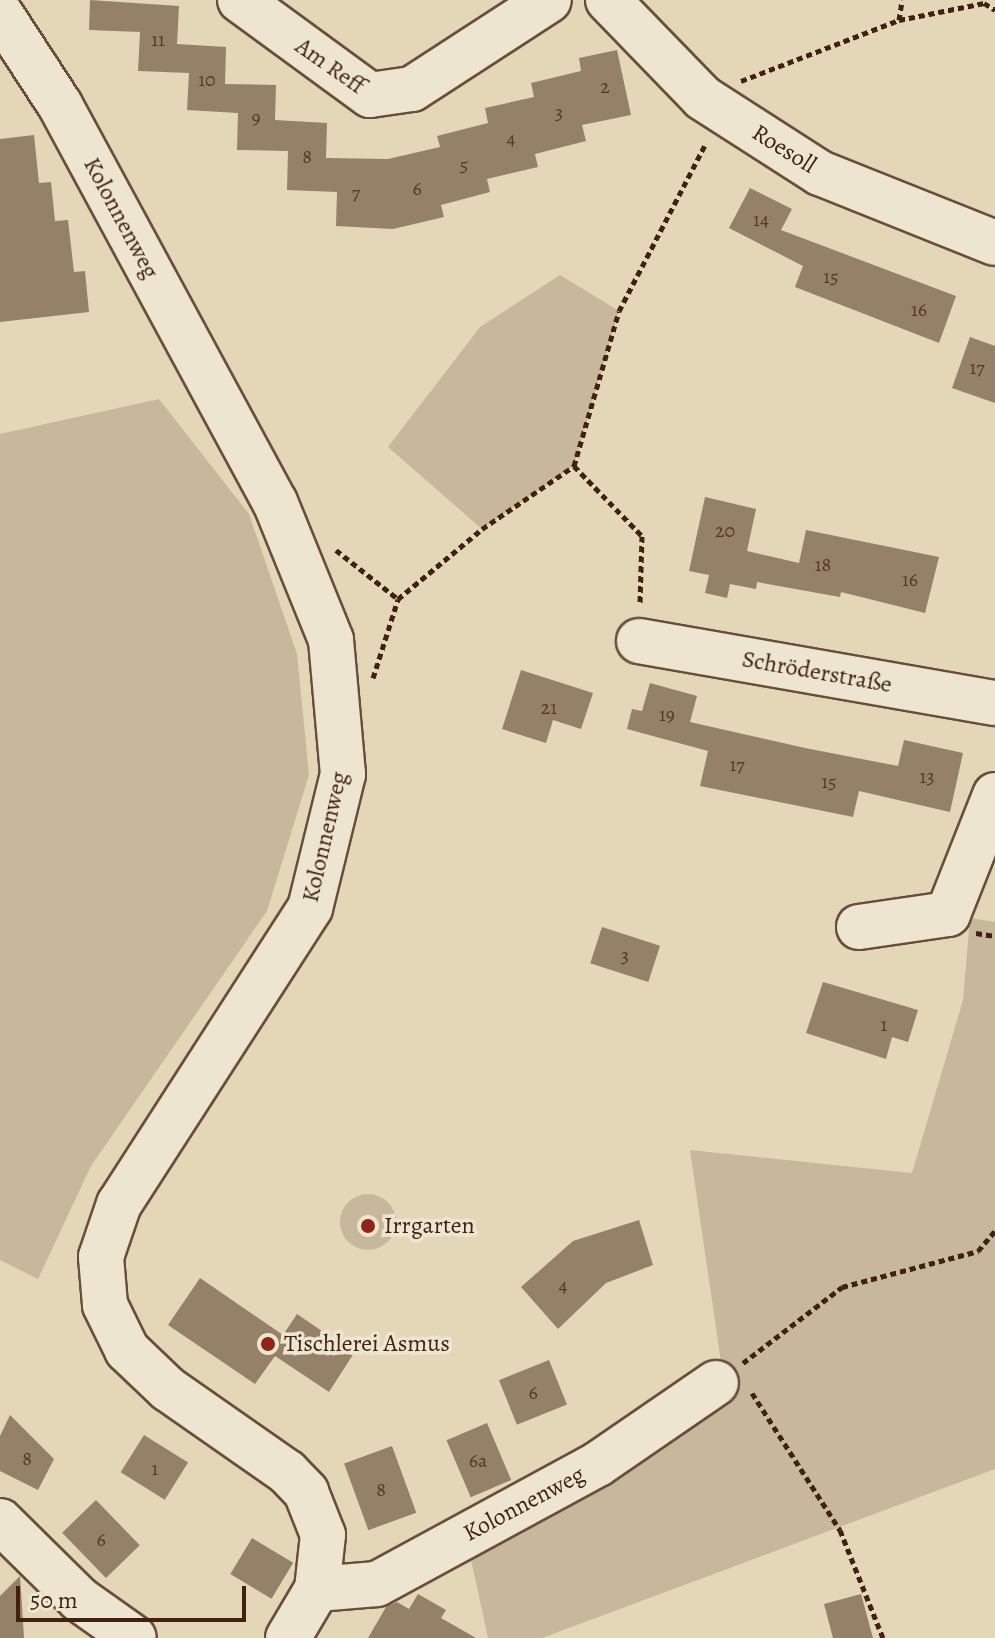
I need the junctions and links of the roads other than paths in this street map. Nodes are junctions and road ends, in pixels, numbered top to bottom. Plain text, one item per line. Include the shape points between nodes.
1 (240, 0) edge
2 (549, 0) edge
3 (608, 0) edge
4 (0, 13) edge
5 (995, 243) edge
6 (639, 641) road end
7 (995, 703) edge
8 (995, 795) edge
9 (859, 927) dead end
10 (732, 1385) road end
11 (0, 1521) edge
12 (317, 1589) junction
13 (134, 1638) edge
14 (288, 1638) edge

1 - 2 street, Am Reff via 370,95 412,89
3 - 5 street, Roesoll via 713,104 820,173
4 - 12 street, Kolonnenweg via 60,105 275,502 331,640 343,774 310,908 119,1204 101,1257 105,1305 127,1350 168,1389 287,1472 306,1492 323,1535
6 - 7 street, Schröderstraße
8 - 9 street via 948,914
10 - 12 street, Kolonnenweg via 377,1584
11 - 13 street via 79,1599
12 - 14 street, Kolonnenweg

